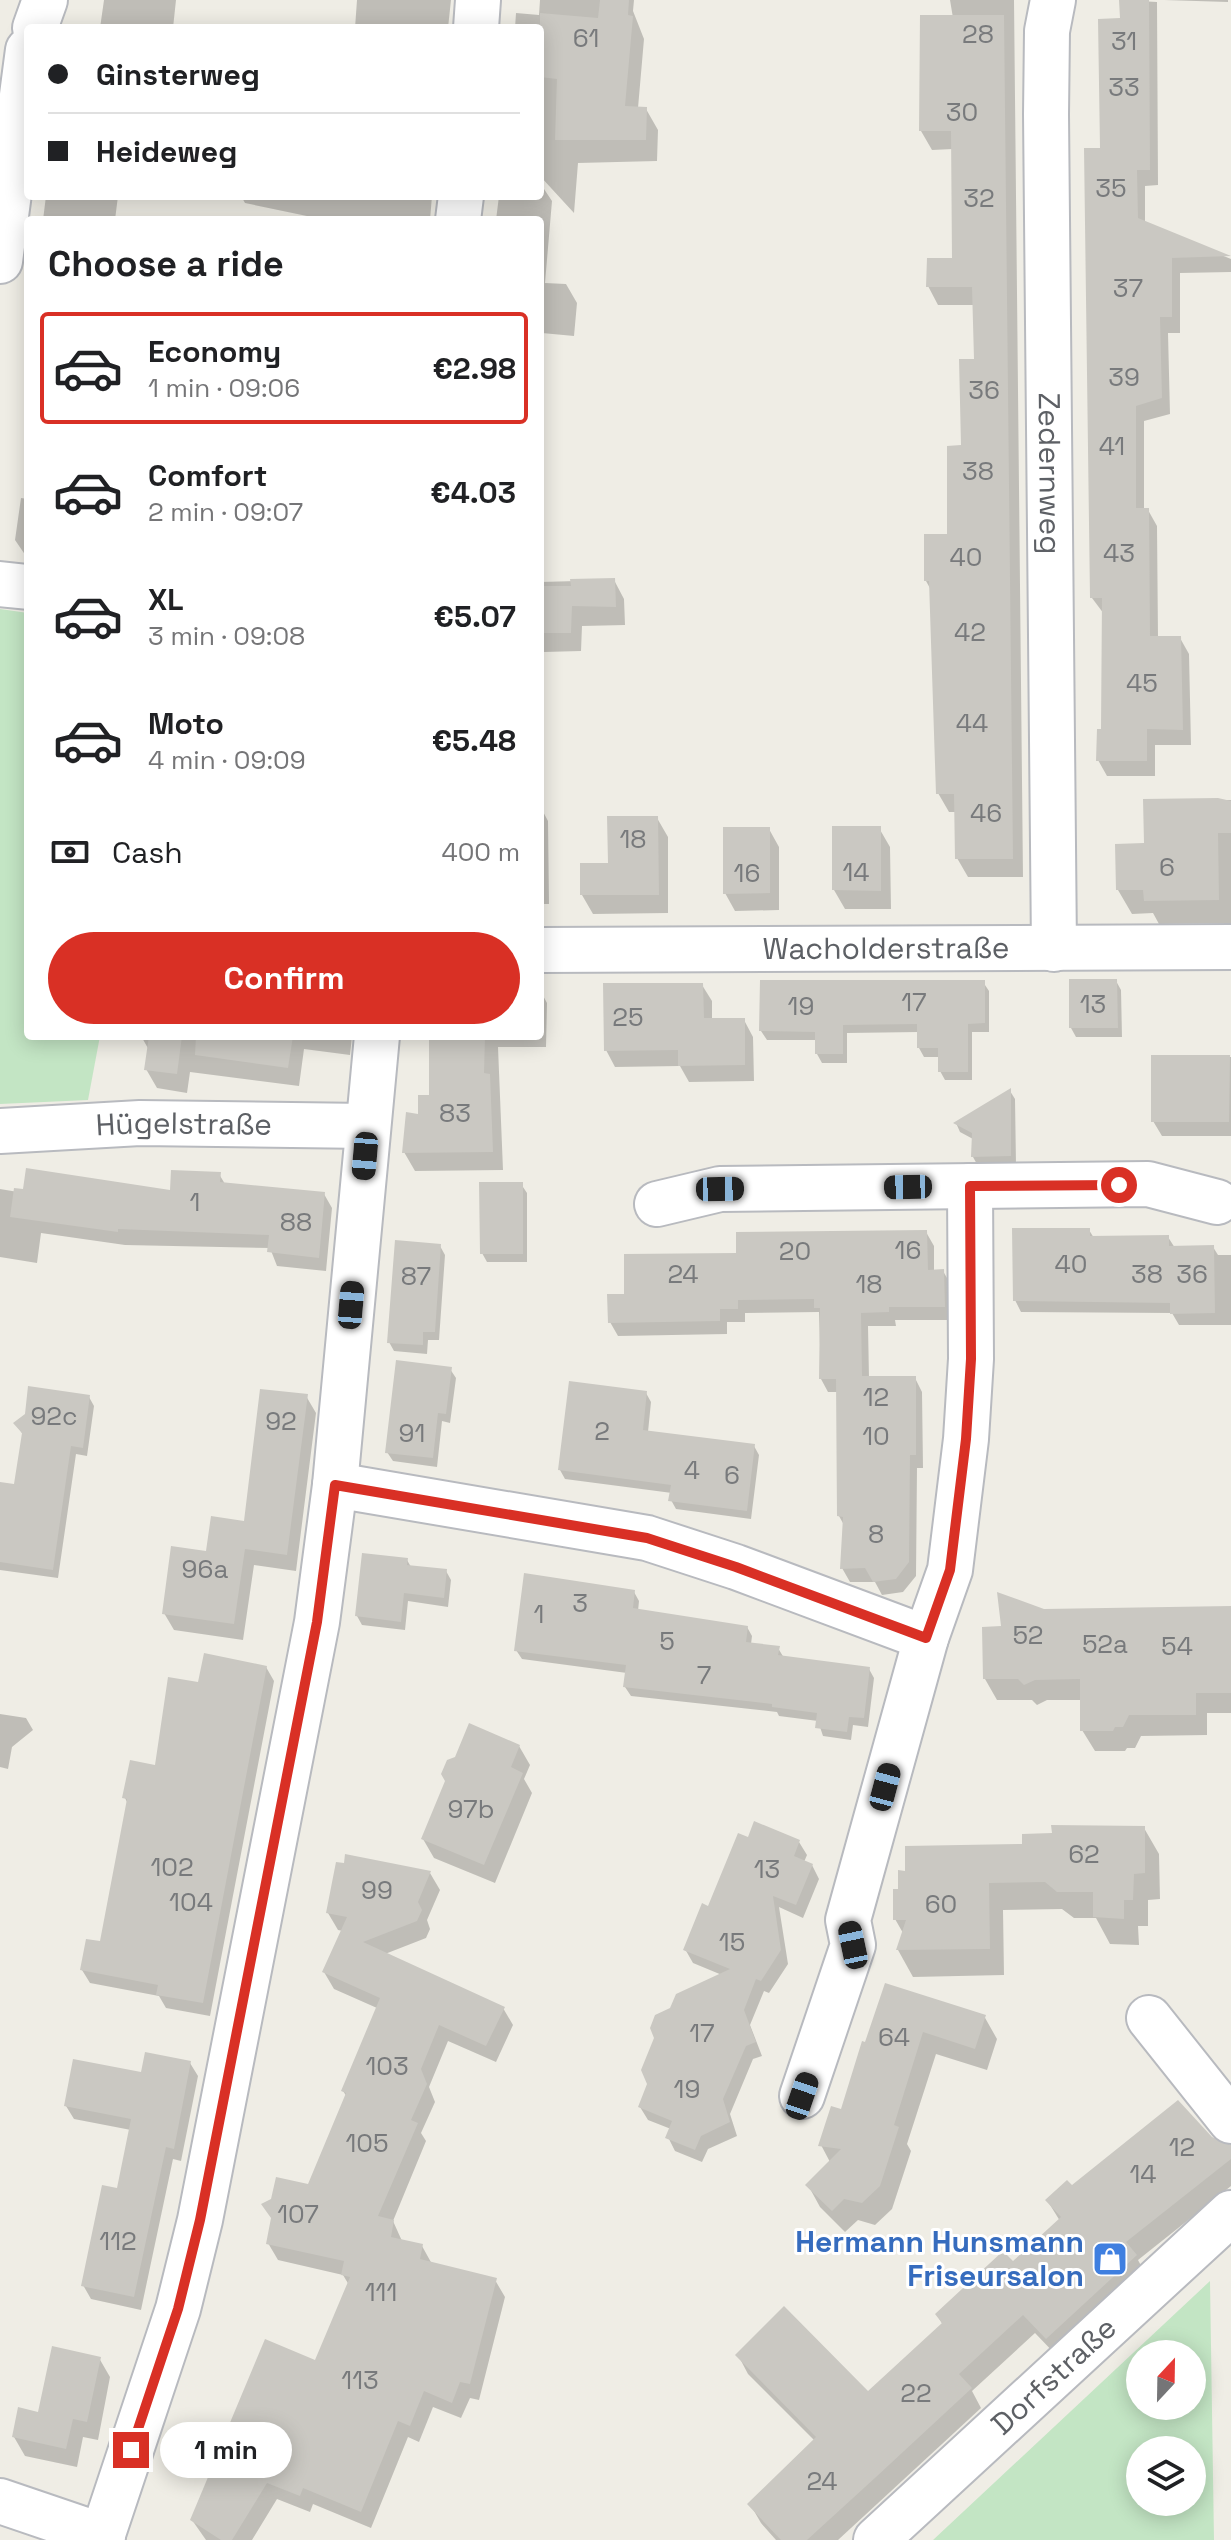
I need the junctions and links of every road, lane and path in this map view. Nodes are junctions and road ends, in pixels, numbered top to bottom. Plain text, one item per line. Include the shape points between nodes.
1 (45, 0) edge
2 (478, 0) edge
3 (1053, 0) edge
4 (36, 24) edge
5 (476, 24) edge
6 (24, 80) edge
7 (0, 261) edge
8 (0, 584) edge
9 (24, 587) edge
10 (1231, 947) edge
11 (1054, 949) junction
12 (544, 950) edge
13 (377, 1040) edge
14 (368, 1126) junction
15 (0, 1131) edge
16 (970, 1186) junction
17 (1217, 1202) dead end
18 (657, 1204) dead end
19 (335, 1485) junction
20 (926, 1638) junction
21 (1149, 2018) dead end
22 (802, 2096) dead end
23 (1231, 2121) edge
24 (1231, 2213) edge
25 (0, 2501) edge
26 (102, 2538) edge
27 (876, 2540) edge

1 - 4 street
2 - 5 street
3 - 11 street, Zedernweg via 1047,31 1046,114
6 - 7 street
8 - 9 street
10 - 11 street, Wacholderstraße
11 - 12 street, Wacholderstraße
13 - 14 street
14 - 15 street, Hügelstraße via 140,1123
14 - 19 street
16 - 17 street via 1148,1184
16 - 18 street via 720,1189
16 - 20 street via 966,1439 950,1570
19 - 20 street via 647,1538
19 - 26 street via 317,1622 200,2220 178,2309
20 - 22 street via 848,1920 853,1945
21 - 23 street
24 - 27 street, Dorfstraße
25 - 26 street

